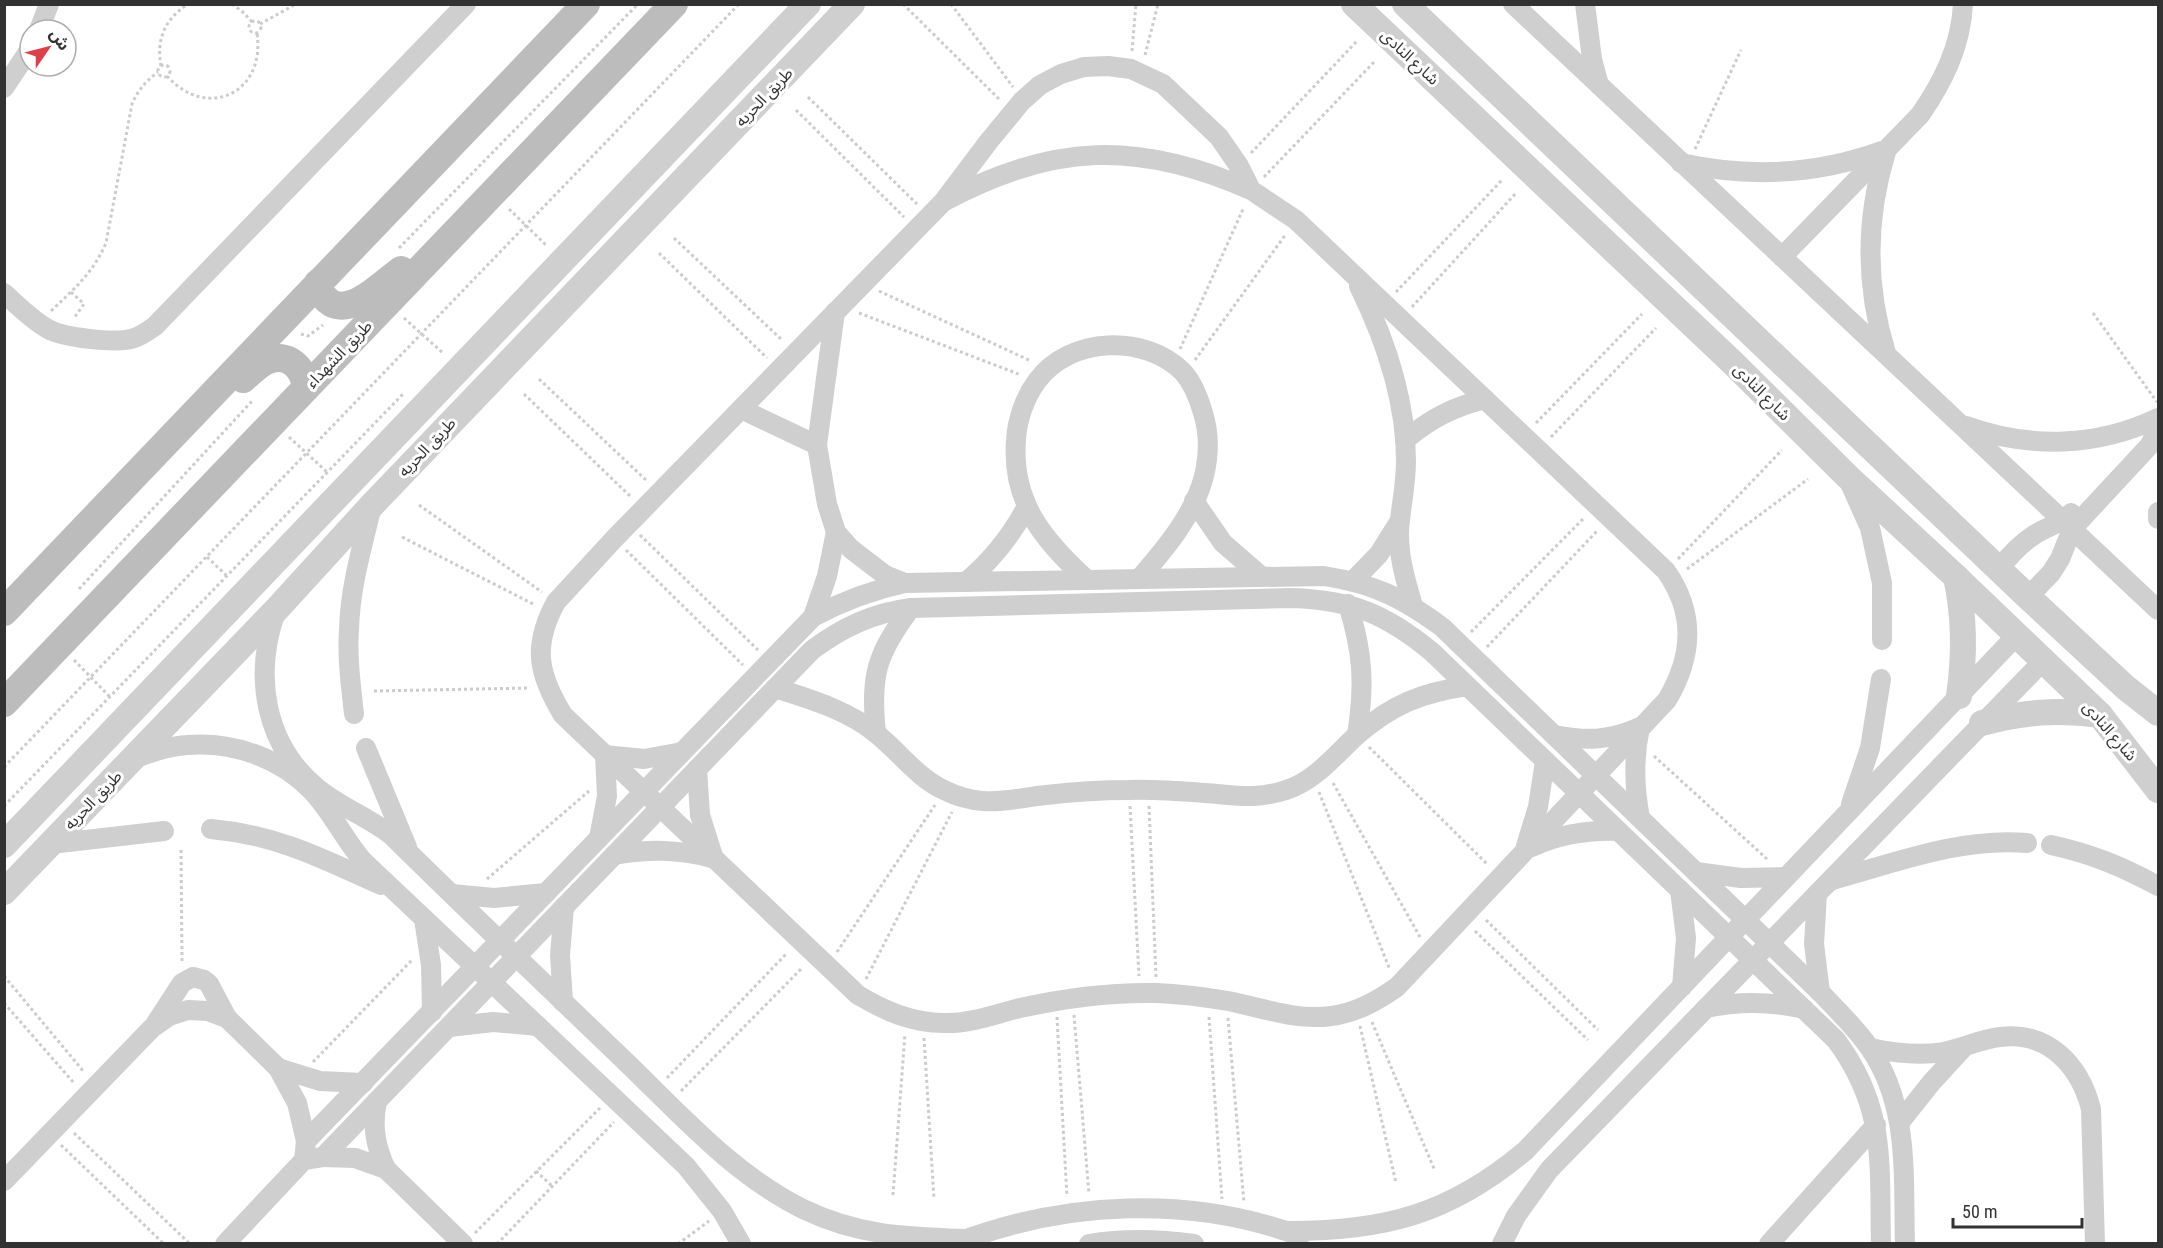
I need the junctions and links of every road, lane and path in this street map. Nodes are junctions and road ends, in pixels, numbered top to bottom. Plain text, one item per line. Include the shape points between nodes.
1 (188, 4) edge
2 (232, 4) edge
3 (296, 4) edge
4 (466, 4) edge
5 (586, 4) edge
6 (638, 4) edge
7 (674, 4) edge
8 (739, 4) edge
9 (808, 4) edge
10 (852, 4) edge
11 (903, 4) edge
12 (951, 4) edge
13 (1136, 4) edge
14 (1158, 4) edge
15 (1354, 4) edge
16 (1405, 4) edge
17 (1513, 4) edge
18 (1585, 4) edge
19 (1963, 4) edge
20 (252, 22) junction
21 (260, 24) junction
22 (257, 33) junction
23 (1357, 41) dead end
24 (1741, 50) dead end
25 (1376, 60) dead end
26 (161, 66) junction
27 (18, 68) edge
28 (1136, 71) junction
29 (158, 72) junction
30 (167, 76) junction
31 (1599, 86) junction
32 (4, 88) edge
33 (808, 97) dead end
34 (1018, 107) junction
35 (796, 110) dead end
36 (1887, 148) junction
37 (1684, 164) junction
38 (1239, 166) junction
39 (1502, 180) dead end
40 (1251, 190) junction
41 (1516, 193) dead end
42 (506, 206) dead end
43 (929, 216) junction
44 (1296, 220) junction
45 (526, 225) junction
46 (674, 238) dead end
47 (547, 246) dead end
48 (394, 253) dead end
49 (659, 253) dead end
50 (434, 256) junction
51 (1782, 257) junction
52 (1354, 275) junction
53 (318, 284) junction
54 (863, 284) junction
55 (72, 292) junction
56 (4, 293) edge
57 (1384, 304) junction
58 (1721, 305) junction
59 (838, 309) junction
60 (2093, 313) dead end
61 (1641, 314) dead end
62 (400, 315) dead end
63 (1400, 319) junction
64 (330, 320) dead end
65 (39, 323) junction
66 (279, 325) junction
67 (1656, 328) dead end
68 (1699, 331) junction
69 (62, 334) junction
70 (422, 334) junction
71 (1757, 339) junction
72 (451, 345) dead end
73 (795, 353) junction
74 (1887, 355) junction
75 (1734, 364) junction
76 (779, 369) junction
77 (1179, 369) junction
78 (1043, 375) junction
79 (540, 379) dead end
80 (410, 387) dead end
81 (306, 388) junction
82 (259, 393) dead end
83 (524, 394) dead end
84 (211, 398) junction
85 (1485, 399) junction
86 (2158, 404) edge
87 (741, 409) junction
88 (1960, 424) junction
89 (2157, 428) edge
90 (286, 434) dead end
91 (1524, 436) junction
92 (1405, 440) junction
93 (817, 445) junction
94 (1539, 450) junction
95 (1782, 450) dead end
96 (307, 453) junction
97 (327, 472) junction
98 (1847, 476) junction
99 (1808, 478) dead end
100 (659, 492) junction
101 (1194, 501) junction
102 (372, 505) junction
103 (419, 505) dead end
104 (1026, 508) junction
105 (643, 509) junction
106 (1603, 512) junction
107 (2158, 512) edge
108 (2158, 519) edge
109 (1399, 522) junction
110 (629, 524) junction
111 (2068, 525) junction
112 (836, 532) junction
113 (402, 537) dead end
114 (614, 539) junction
115 (284, 553) junction
116 (207, 557) junction
117 (1999, 569) junction
118 (307, 575) junction
119 (227, 576) junction
120 (1261, 576) junction
121 (1669, 576) junction
122 (1956, 577) junction
123 (1140, 579) junction
124 (1087, 580) junction
125 (1353, 581) junction
126 (966, 582) junction
127 (905, 583) junction
128 (78, 591) dead end
129 (2028, 597) junction
130 (1348, 604) junction
131 (1413, 606) junction
132 (553, 608) junction
133 (911, 608) junction
134 (276, 610) junction
135 (2158, 610) edge
136 (4, 612) edge
137 (813, 617) junction
138 (2017, 635) junction
139 (1882, 640) dead end
140 (1460, 644) junction
141 (70, 657) dead end
142 (1476, 659) junction
143 (2044, 660) junction
144 (770, 662) junction
145 (91, 677) junction
146 (755, 677) junction
147 (1881, 679) dead end
148 (1467, 686) junction
149 (547, 688) junction
150 (775, 688) junction
151 (374, 691) dead end
152 (1959, 696) junction
153 (110, 697) junction
154 (4, 703) edge
155 (2158, 713) edge
156 (354, 714) dead end
157 (2100, 715) junction
158 (1982, 723) junction
159 (876, 734) junction
160 (1639, 734) junction
161 (1357, 735) junction
162 (1554, 735) junction
163 (366, 748) dead end
164 (682, 752) junction
165 (133, 759) junction
166 (1545, 761) junction
167 (606, 765) junction
168 (4, 767) edge
169 (697, 769) junction
170 (1318, 771) junction
171 (74, 772) junction
172 (1596, 775) junction
173 (1139, 790) junction
174 (2158, 790) edge
175 (644, 792) junction
176 (1579, 793) junction
177 (952, 794) junction
178 (99, 795) junction
179 (4, 806) edge
180 (660, 807) junction
181 (1847, 814) junction
182 (1640, 818) junction
183 (211, 829) dead end
184 (164, 831) dead end
185 (1618, 831) junction
186 (599, 839) junction
187 (2027, 843) dead end
188 (51, 844) junction
189 (4, 845) edge
190 (2051, 845) dead end
191 (181, 849) dead end
192 (1524, 851) junction
193 (411, 855) junction
194 (614, 855) junction
195 (714, 859) junction
196 (1696, 872) junction
197 (1500, 877) junction
198 (1786, 877) junction
199 (2158, 886) edge
200 (1823, 888) junction
201 (1680, 890) junction
202 (394, 891) junction
203 (4, 892) edge
204 (546, 893) junction
205 (460, 895) junction
206 (564, 907) junction
207 (1467, 912) junction
208 (424, 919) junction
209 (1746, 920) junction
210 (1729, 937) junction
211 (800, 940) junction
212 (500, 941) junction
213 (429, 942) junction
214 (1769, 943) junction
215 (1429, 953) junction
216 (516, 957) junction
217 (821, 960) junction
218 (1753, 960) junction
219 (475, 967) junction
220 (4, 976) edge
221 (182, 982) junction
222 (491, 983) junction
223 (1397, 987) junction
224 (1682, 987) junction
225 (1820, 992) junction
226 (1149, 993) junction
227 (858, 995) junction
228 (1217, 999) junction
229 (1064, 1000) junction
230 (564, 1002) junction
231 (4, 1003) edge
232 (1361, 1008) junction
233 (1706, 1008) junction
234 (1804, 1009) junction
235 (432, 1012) junction
236 (226, 1018) junction
237 (914, 1019) junction
238 (538, 1026) junction
239 (449, 1027) junction
240 (152, 1028) junction
241 (1598, 1030) dead end
242 (1588, 1040) dead end
243 (1964, 1047) junction
244 (1870, 1048) junction
245 (278, 1068) junction
246 (299, 1076) junction
247 (363, 1083) junction
248 (91, 1092) junction
249 (662, 1096) junction
250 (377, 1101) junction
251 (619, 1103) junction
252 (1900, 1122) junction
253 (1876, 1125) junction
254 (56, 1128) junction
255 (311, 1153) junction
256 (386, 1168) junction
257 (537, 1171) junction
258 (1435, 1172) dead end
259 (4, 1181) edge
260 (1396, 1183) dead end
261 (552, 1186) junction
262 (893, 1195) dead end
263 (934, 1199) dead end
264 (1091, 1210) junction
265 (722, 1211) junction
266 (1068, 1213) junction
267 (1223, 1216) junction
268 (1245, 1220) junction
269 (1375, 1226) junction
270 (1289, 1231) junction
271 (444, 1234) edge
272 (879, 1238) edge
273 (468, 1240) edge
274 (960, 1241) edge
275 (164, 1244) edge
276 (190, 1244) edge
277 (225, 1244) edge
278 (497, 1244) edge
279 (678, 1244) edge
280 (741, 1244) edge
281 (1089, 1244) edge
282 (1194, 1244) edge
283 (1320, 1244) edge
284 (1362, 1244) edge
285 (1502, 1244) edge
286 (1769, 1244) edge
287 (1881, 1244) edge
288 (1905, 1244) edge
289 (2095, 1244) edge

1 - 26 path via 177,11 163,30
2 - 20 path
3 - 21 path
4 - 69 street via 155,326 130,339
5 - 53 main road
6 - 48 path
7 - 50 main road, طريق الشهداء
8 - 45 path
9 - 115 street, طريق الحريه
10 - 102 street, طريق الحريه
11 - 34 path
12 - 34 path
13 - 28 path
14 - 28 path
15 - 68 street, شارع النادى
16 - 58 street, شارع النادى
17 - 31 street
18 - 31 street
19 - 36 street via 1958,37 1936,91 1920,115
20 - 21 path
20 - 22 path via 249,30
21 - 22 path
22 - 30 path via 257,65 238,90 207,99 178,88
23 - 38 path
24 - 37 path
25 - 40 path
26 - 29 path
26 - 30 path via 169,68
27 - 32 street
28 - 34 street via 1108,66 1084,67 1061,74 1040,85
28 - 38 street via 1163,84 1182,100 1219,137
29 - 30 path
29 - 55 path via 132,104 106,243 87,276
31 - 37 street
33 - 43 path
34 - 43 street
35 - 43 path
36 - 37 street via 1839,164 1789,172 1738,172
36 - 51 street
36 - 74 street via 1873,200 1869,252 1873,304
37 - 51 street
38 - 40 street
39 - 57 path
40 - 43 street via 1176,162 1095,155 1055,159 1016,169 979,183
40 - 44 street
40 - 77 path
41 - 63 path
42 - 45 path
43 - 54 street
44 - 52 street
44 - 77 path
45 - 47 path
45 - 70 path
46 - 73 path
49 - 76 path
50 - 53 main road via 414,260 345,306 330,302 319,291
50 - 81 main road, طريق الشهداء
51 - 74 street
52 - 57 street
52 - 92 street via 1387,356
53 - 66 main road
54 - 59 street
54 - 78 path
55 - 65 path
55 - 69 path via 84,304
56 - 65 street
57 - 63 street
58 - 68 street via 1716,323
58 - 71 street, شارع النادى
59 - 73 street
59 - 78 path
59 - 93 street
60 - 86 path
61 - 91 path
62 - 70 path
63 - 85 street
64 - 66 path via 308,336
65 - 69 street
66 - 84 main road
67 - 94 path
68 - 75 street, شارع النادى
70 - 72 path via 443,353
70 - 96 path
71 - 75 street via 1750,338 1738,345
71 - 117 street, شارع النادى
73 - 76 street
74 - 88 street
75 - 98 street, شارع النادى
76 - 87 street
77 - 78 street via 1150,351 1115,345 1071,354
77 - 101 street via 1198,397 1206,423 1208,450 1204,476
78 - 104 street via 1024,404 1017,430 1014,456
79 - 100 path
80 - 97 path
81 - 84 main road via 301,370 287,359 278,358 261,364 231,389
81 - 154 main road, طريق الشهداء
82 - 128 path
83 - 105 path
84 - 136 main road
85 - 91 street
85 - 92 street via 1442,414
87 - 93 street
87 - 100 street
88 - 89 street via 2011,439 2064,443
88 - 111 street
89 - 111 street
90 - 96 path
91 - 94 street
92 - 109 street via 1405,482
93 - 112 street
94 - 106 street
95 - 121 path
96 - 97 path
96 - 116 path
97 - 119 path
98 - 122 street, شارع النادى
98 - 139 street via 1870,528 1882,583
99 - 121 path
100 - 105 street
101 - 120 street via 1223,543
101 - 123 street via 1170,542
102 - 118 street, طريق الحريه
102 - 156 street via 348,630
103 - 132 path
104 - 124 street via 1053,547
104 - 126 street via 1001,549
105 - 110 street
106 - 121 street
106 - 140 path
106 - 142 path
107 - 108 street
109 - 125 street via 1379,554
109 - 131 street via 1402,564
110 - 114 street
110 - 144 path
111 - 117 street via 2048,527 2027,539
111 - 129 street via 2060,559
111 - 135 street
112 - 127 street via 867,563
112 - 137 street via 822,597
113 - 132 path
114 - 132 street
114 - 146 path
115 - 118 street
115 - 171 street, طريق الحريه
116 - 119 path
116 - 145 path
117 - 129 street, شارع النادى
118 - 134 street, طريق الحريه
119 - 153 path
120 - 123 street
120 - 125 street via 1324,576
121 - 160 street via 1682,599 1687,620 1685,662 1678,682
122 - 138 street, شارع النادى
122 - 152 street via 1965,637
123 - 124 street
124 - 126 street
125 - 131 street
126 - 127 street
127 - 137 street via 867,593
129 - 155 street, شارع النادى
130 - 133 street via 1292,598
130 - 148 street via 1407,631
130 - 161 street via 1358,636 1362,669
131 - 140 street
132 - 149 street via 542,638 541,663
133 - 150 street via 868,617 829,637
133 - 159 street via 890,635 877,666 872,699
134 - 165 street, طريق الحريه
134 - 193 street via 264,673 271,718 282,744 316,787 377,825
137 - 144 street
138 - 143 street, شارع النادى
138 - 152 street
140 - 142 street
141 - 145 path
142 - 162 street
143 - 157 street, شارع النادى
143 - 158 street
144 - 146 street
145 - 153 path
145 - 168 path
146 - 164 street
147 - 181 street via 1870,748
148 - 161 street via 1407,701
148 - 166 street
149 - 151 path
149 - 167 street via 562,715
150 - 159 street via 828,707
150 - 169 street
152 - 181 street
153 - 179 path
157 - 158 street via 2041,711
157 - 174 street, شارع النادى
158 - 200 street
159 - 177 street via 927,781
160 - 162 street via 1599,740
160 - 172 street
160 - 182 street via 1634,780
160 - 198 path
161 - 170 street
161 - 197 path
162 - 172 street
163 - 193 street
164 - 167 street
164 - 175 street
165 - 178 street, طريق الحريه
165 - 202 street via 186,745 240,749 266,759 311,790 353,850
166 - 176 street
166 - 192 street via 1538,807
167 - 175 street
167 - 186 street via 607,796
167 - 205 path
169 - 180 street
169 - 195 street via 700,815
170 - 173 street via 1281,791 1246,797
170 - 215 path
170 - 223 path
171 - 178 street
171 - 189 street, طريق الحريه
172 - 176 street
172 - 182 street
173 - 177 street via 1003,801
173 - 226 path
173 - 226 path
175 - 180 street
175 - 186 street
176 - 185 street
176 - 192 street
177 - 217 path
177 - 227 path
178 - 188 street, طريق الحريه
180 - 194 street
180 - 195 street
181 - 198 street
182 - 196 street
183 - 202 street via 286,843
184 - 188 street
185 - 192 street via 1569,834
185 - 201 street
186 - 204 street
187 - 200 street via 1984,842 1951,848
188 - 203 street, طريق الحريه
190 - 199 street via 2116,864
191 - 221 path
192 - 197 street
193 - 205 street
194 - 195 street via 664,849
194 - 206 street
195 - 211 street
196 - 198 street via 1741,878
196 - 209 street
197 - 207 street
198 - 209 street
200 - 214 street
200 - 225 street via 1814,944
201 - 210 street
201 - 224 street via 1686,938
202 - 208 street
204 - 205 street via 494,898
204 - 212 street
205 - 212 street
206 - 216 street
206 - 230 street via 560,954
207 - 215 street
207 - 241 path
207 - 242 path
208 - 213 street
208 - 219 street
209 - 210 street
209 - 214 street
210 - 218 street
210 - 224 street
211 - 217 street
211 - 249 path
212 - 216 street
212 - 219 street
213 - 235 street
213 - 246 path
214 - 218 street
214 - 225 street
215 - 223 street
216 - 222 street
216 - 230 street
217 - 227 street
217 - 249 path
218 - 233 street
218 - 234 street
219 - 222 street
219 - 235 street
220 - 248 path
221 - 236 street via 193,977 209,984
221 - 240 street
222 - 238 street
222 - 239 street
223 - 232 street
224 - 269 street via 1525,1151 1503,1169 1472,1190 1429,1210
225 - 244 street
226 - 228 street
226 - 229 street
227 - 237 street
228 - 232 street via 1308,1018
228 - 267 path
228 - 268 path
229 - 237 street via 980,1019 946,1023
229 - 264 path
229 - 266 path
230 - 249 street
231 - 248 path
232 - 258 path
232 - 260 path
233 - 234 street via 1755,1002
233 - 285 street via 1549,1170 1516,1216
234 - 253 street via 1850,1059
235 - 247 street
236 - 240 street via 208,1011 188,1011 168,1016
236 - 245 street
237 - 262 path
237 - 263 path
238 - 239 street via 493,1022
238 - 251 street
239 - 250 street
240 - 248 street
243 - 244 street via 1918,1054
243 - 252 street
243 - 289 street via 2001,1036 2023,1037 2061,1054 2076,1070 2091,1109
244 - 252 street via 1889,1083
245 - 246 street
245 - 255 street via 297,1103
246 - 247 street
247 - 255 street
248 - 254 street
249 - 272 street via 745,1172 773,1192 803,1209
250 - 255 street
250 - 256 street via 374,1136
251 - 257 path
251 - 261 path
251 - 265 street via 686,1166
252 - 288 street
253 - 286 street
253 - 287 street
254 - 259 street
254 - 275 path
254 - 276 path
255 - 256 street via 355,1158
255 - 277 street
256 - 271 street
257 - 261 path
257 - 273 path
261 - 278 path
264 - 266 street
264 - 267 street via 1169,1209
265 - 279 path
265 - 280 street
266 - 274 street via 1017,1223
267 - 268 street
268 - 270 street
269 - 270 street
269 - 284 street
270 - 283 street
271 - 273 street
272 - 274 street
281 - 282 street via 1165,1239

